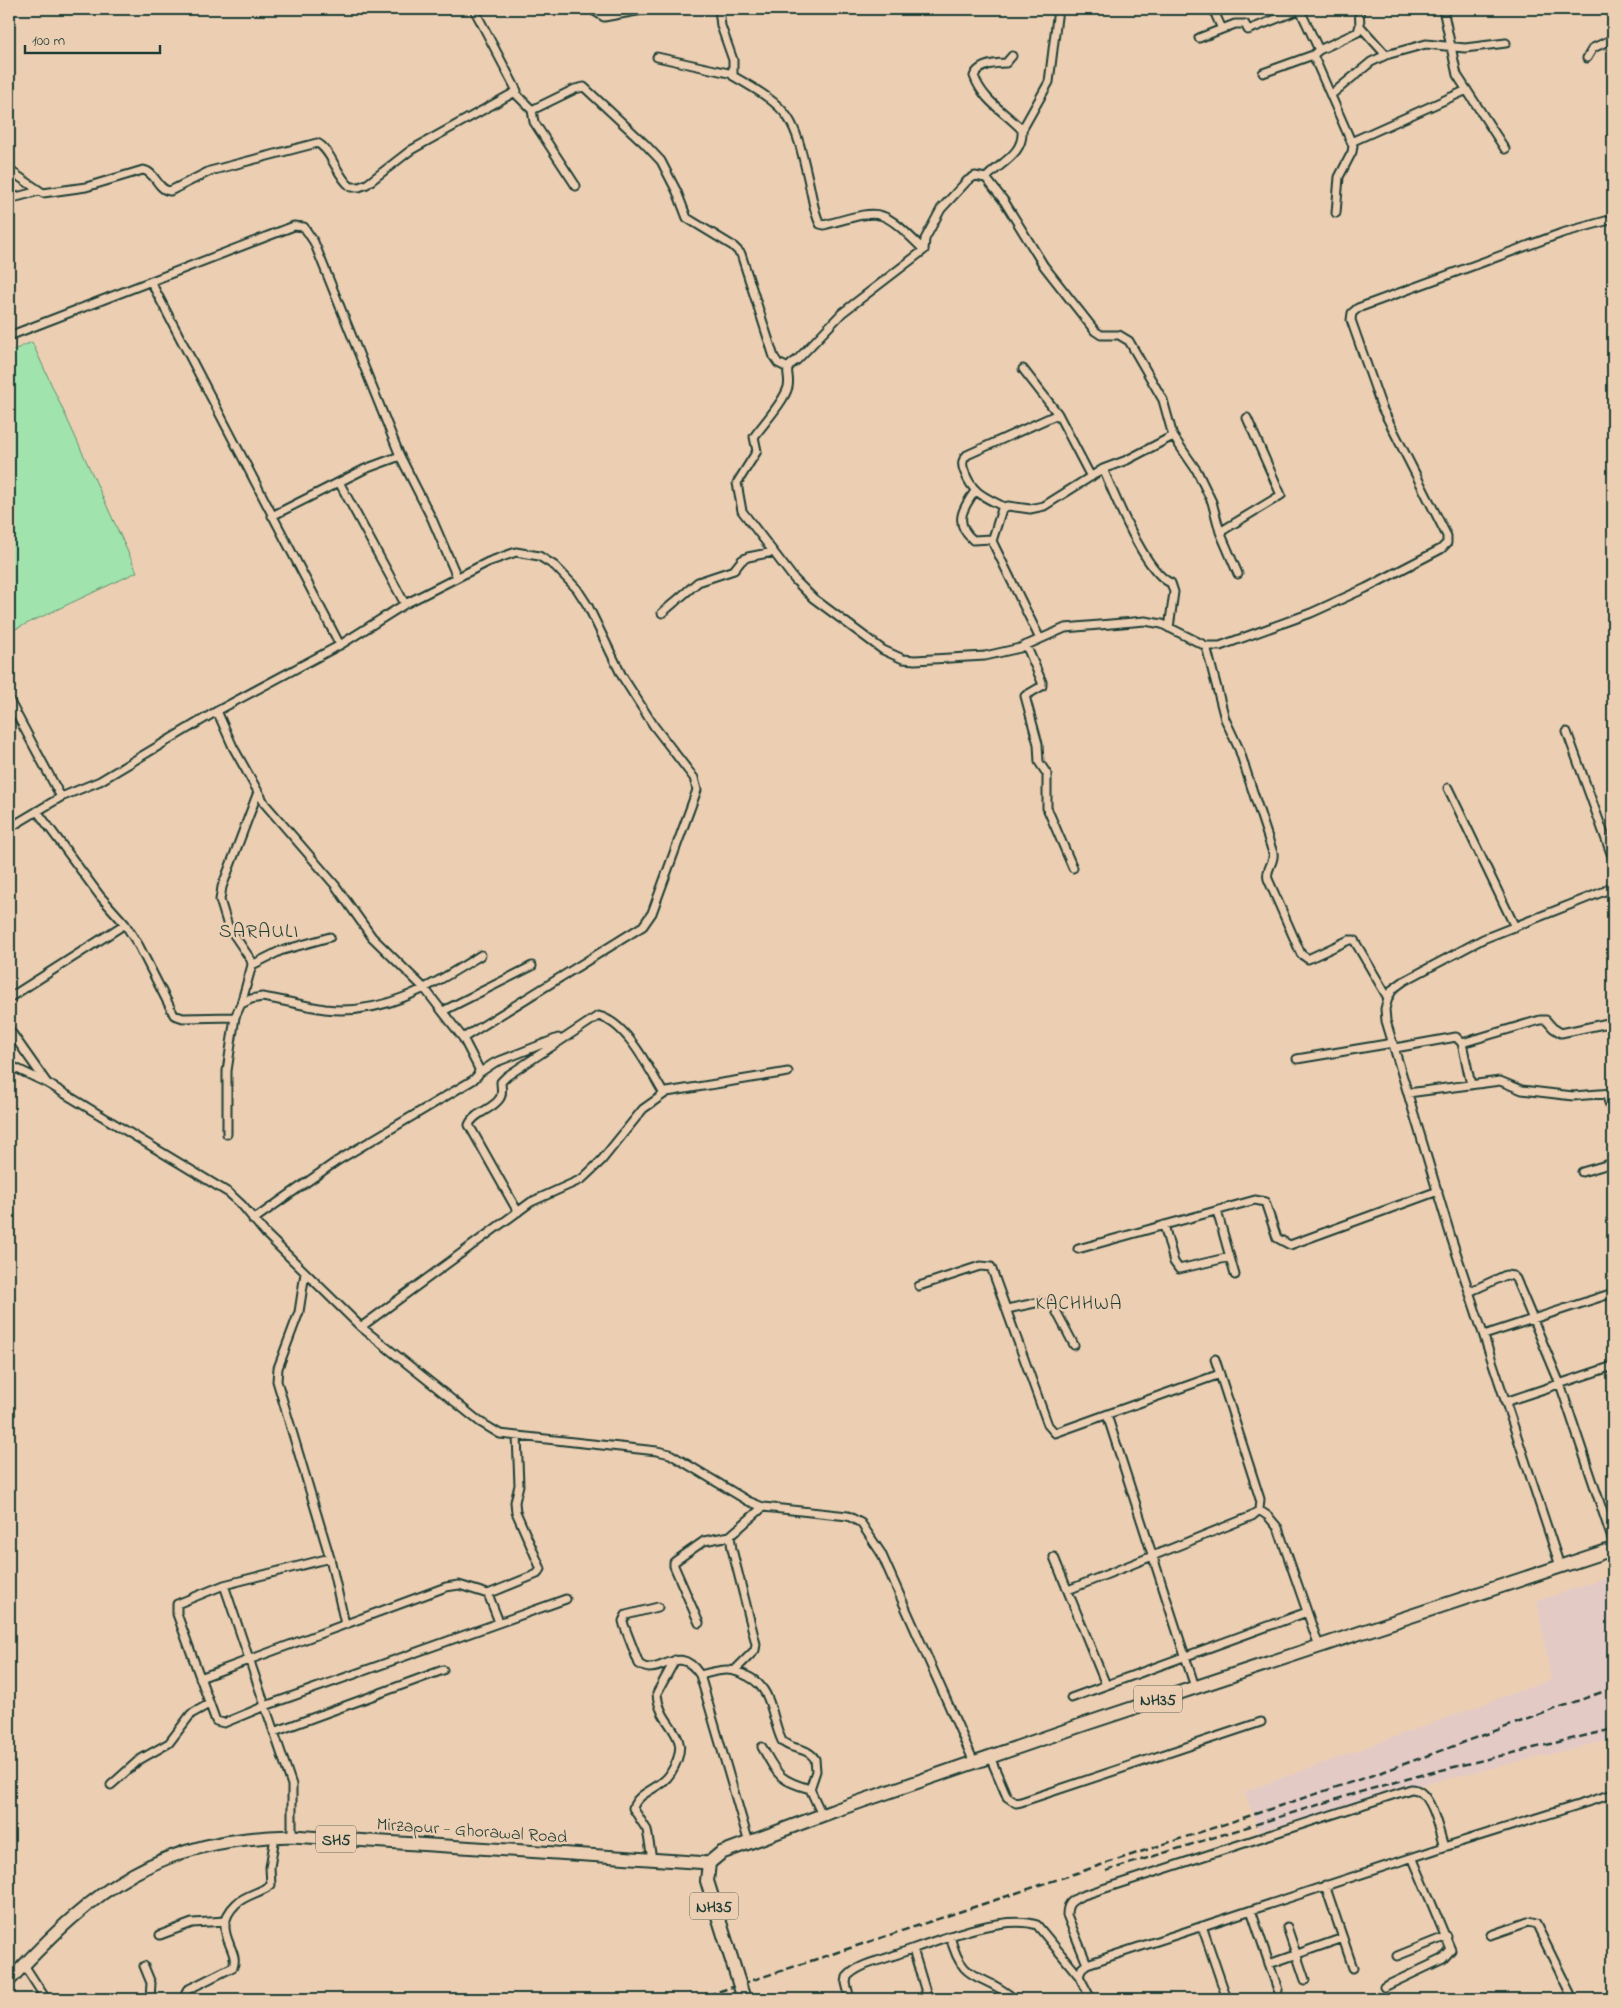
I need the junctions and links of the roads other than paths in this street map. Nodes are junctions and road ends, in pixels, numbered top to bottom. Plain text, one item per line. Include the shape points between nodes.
1 (474, 9) edge
2 (590, 9) edge
3 (648, 9) edge
4 (719, 9) edge
5 (1058, 9) edge
6 (1213, 9) edge
7 (1359, 9) edge
8 (1443, 9) edge
9 (1608, 9) edge
10 (1292, 10) edge
11 (1613, 16) edge
12 (1360, 26) junction
13 (1222, 29) junction
14 (1199, 38) dead end
15 (1613, 39) edge
16 (1506, 42) dead end
17 (1451, 46) junction
18 (1316, 52) junction
19 (1386, 55) junction
20 (1012, 56) dead end
21 (657, 57) dead end
22 (1587, 58) dead end
23 (1263, 73) dead end
24 (734, 74) junction
25 (1466, 90) junction
26 (515, 93) junction
27 (1332, 94) junction
28 (532, 110) junction
29 (1022, 130) junction
30 (1351, 142) junction
31 (1505, 149) dead end
32 (9, 170) edge
33 (986, 178) junction
34 (576, 186) dead end
35 (39, 192) junction
36 (9, 199) edge
37 (1336, 213) dead end
38 (1613, 219) edge
39 (924, 250) junction
40 (151, 282) junction
41 (9, 336) edge
42 (788, 368) junction
43 (1023, 369) dead end
44 (1058, 414) junction
45 (1247, 418) dead end
46 (1173, 436) junction
47 (400, 456) junction
48 (1103, 469) junction
49 (1091, 477) junction
50 (339, 482) junction
51 (975, 491) junction
52 (1004, 507) junction
53 (272, 516) junction
54 (1220, 532) junction
55 (992, 539) junction
56 (773, 552) junction
57 (1238, 574) dead end
58 (457, 577) junction
59 (405, 604) junction
60 (662, 613) dead end
61 (1169, 628) junction
62 (1040, 639) junction
63 (340, 645) junction
64 (1026, 645) junction
65 (1206, 646) junction
66 (9, 700) edge
67 (217, 712) junction
68 (1567, 732) dead end
69 (1448, 788) dead end
70 (258, 792) junction
71 (61, 798) junction
72 (37, 811) junction
73 (9, 828) edge
74 (1613, 859) edge
75 (1073, 868) dead end
76 (1613, 885) edge
77 (124, 924) junction
78 (1515, 927) junction
79 (330, 937) dead end
80 (481, 955) dead end
81 (252, 965) junction
82 (532, 966) dead end
83 (425, 989) junction
84 (9, 998) edge
85 (1388, 998) junction
86 (241, 1004) junction
87 (443, 1011) junction
88 (235, 1017) junction
89 (1613, 1021) edge
90 (9, 1029) edge
91 (572, 1032) junction
92 (463, 1038) junction
93 (1462, 1043) junction
94 (1613, 1044) edge
95 (1394, 1045) junction
96 (1297, 1059) dead end
97 (9, 1065) edge
98 (479, 1072) junction
99 (788, 1072) dead end
100 (47, 1083) junction
101 (1471, 1085) junction
102 (1408, 1093) junction
103 (1610, 1093) edge
104 (664, 1094) junction
105 (1613, 1114) edge
106 (228, 1134) dead end
107 (1613, 1163) edge
108 (1582, 1172) dead end
109 (1438, 1191) junction
110 (1217, 1210) junction
111 (518, 1212) junction
112 (253, 1220) junction
113 (1164, 1225) junction
114 (1078, 1249) dead end
115 (1230, 1257) junction
116 (305, 1273) junction
117 (1235, 1275) dead end
118 (919, 1286) dead end
119 (1469, 1292) junction
120 (1613, 1293) edge
121 (1007, 1309) junction
122 (1533, 1320) junction
123 (362, 1327) junction
124 (1484, 1336) junction
125 (1074, 1345) dead end
126 (1215, 1359) dead end
127 (1613, 1366) edge
128 (1220, 1374) junction
129 (1560, 1384) junction
130 (1506, 1402) junction
131 (1107, 1415) junction
132 (517, 1436) junction
133 (763, 1507) junction
134 (1259, 1510) junction
135 (730, 1536) junction
136 (1613, 1542) edge
137 (1613, 1549) edge
138 (1152, 1556) junction
139 (1054, 1557) dead end
140 (330, 1558) junction
141 (1560, 1566) junction
142 (224, 1585) junction
143 (1068, 1590) junction
144 (488, 1594) junction
145 (566, 1599) dead end
146 (658, 1606) dead end
147 (1306, 1612) junction
148 (498, 1622) junction
149 (699, 1623) dead end
150 (345, 1624) junction
151 (1319, 1646) junction
152 (1185, 1656) junction
153 (675, 1660) junction
154 (249, 1661) junction
155 (444, 1670) dead end
156 (735, 1670) junction
157 (700, 1675) junction
158 (200, 1678) junction
159 (1106, 1685) junction
160 (1195, 1687) junction
161 (1071, 1698) dead end
162 (209, 1704) junction
163 (265, 1706) junction
164 (1261, 1722) dead end
165 (274, 1732) junction
166 (762, 1747) dead end
167 (990, 1757) junction
168 (974, 1762) junction
169 (111, 1785) dead end
170 (810, 1789) junction
171 (1613, 1794) edge
172 (822, 1815) junction
173 (292, 1836) junction
174 (274, 1837) junction
175 (749, 1843) junction
176 (1444, 1847) junction
177 (652, 1859) junction
178 (1413, 1859) junction
179 (709, 1863) junction
180 (1325, 1886) junction
181 (1251, 1910) junction
182 (226, 1921) junction
183 (1202, 1926) junction
184 (1287, 1926) dead end
185 (160, 1935) dead end
186 (1491, 1935) dead end
187 (950, 1936) junction
188 (1447, 1936) junction
189 (1343, 1938) junction
190 (913, 1949) junction
191 (1296, 1954) junction
192 (1397, 1956) dead end
193 (1087, 1964) junction
194 (1269, 1964) junction
195 (24, 1965) junction
196 (144, 1966) dead end
197 (1354, 1968) dead end
198 (1079, 1976) junction
199 (1305, 1980) dead end
200 (9, 1981) edge
201 (1384, 1987) dead end
202 (1278, 1990) dead end
203 (46, 1999) edge
204 (150, 1999) edge
205 (184, 1999) edge
206 (744, 1999) edge
207 (850, 1999) edge
208 (928, 1999) edge
209 (1013, 1999) edge
210 (1091, 1999) edge
211 (1227, 1999) edge
212 (1573, 1999) edge

1 - 26 street via 517,87
2 - 3 street via 604,18
4 - 24 street
5 - 29 street via 1049,82
6 - 13 street
7 - 12 street
8 - 17 street
9 - 11 street
10 - 13 street via 1248,30 1245,24
10 - 18 street via 1300,10
12 - 18 street via 1358,32
12 - 19 street
13 - 14 street
15 - 22 street via 1593,48
16 - 17 street via 1472,48
17 - 19 street via 1426,44
17 - 25 street via 1454,70
18 - 23 street
18 - 27 street
19 - 27 street via 1371,62
20 - 29 street via 1006,63 994,63 980,69 974,76 993,105 1006,112
21 - 24 street
24 - 39 street via 776,102 792,122 820,224 866,214 882,215 895,222
25 - 30 street
25 - 31 street
26 - 28 street
26 - 35 street via 424,142 359,187 351,187 343,181 324,148 317,143 210,171 170,191 163,189 150,173 143,170 86,187
27 - 30 street
28 - 34 street via 534,122
28 - 42 street via 575,88 584,87 650,148 669,175 687,218 734,246 741,254 774,357
29 - 33 street via 1023,138 1015,155 999,164
30 - 37 street via 1352,152 1339,177
32 - 35 street
33 - 39 street via 975,176 941,210 925,239
33 - 46 street via 1044,266 1096,331 1105,336 1119,335 1129,341 1163,400
35 - 36 street
38 - 65 street via 1562,232 1354,310 1351,320 1382,408 1447,536 1447,543 1374,584 1311,613 1226,644
39 - 42 street via 842,313
40 - 41 street
40 - 47 street via 294,226 304,227 314,242
40 - 53 street
42 - 56 street via 787,389 754,437 757,451 737,483 742,511
43 - 44 street
44 - 49 street
44 - 51 street via 965,457 962,466
45 - 54 street via 1281,496
46 - 48 street
46 - 54 street via 1197,471 1212,502
47 - 50 street
47 - 58 street via 432,518
48 - 49 street
48 - 61 street via 1135,540 1164,580 1172,583 1174,592
49 - 52 street via 1044,506 1030,509
50 - 53 street
50 - 59 street
51 - 52 street
51 - 55 street via 962,510 963,523 973,540
52 - 55 street
53 - 63 street
54 - 57 street
55 - 62 street
56 - 60 street via 748,557 734,570 698,582
56 - 64 street via 806,591 894,656 915,660 985,656
58 - 59 street
58 - 92 street via 516,552 539,556 555,566 582,597 622,676 698,787 652,913 643,926
59 - 63 street
61 - 62 street via 1145,621 1072,627
61 - 65 street
62 - 64 street
63 - 67 street
64 - 75 street via 1042,682 1042,686 1025,696 1038,744 1039,762 1046,774 1047,808
65 - 85 street via 1225,719 1239,749 1273,853 1268,879 1301,954 1308,960 1354,940
66 - 71 street
67 - 70 street
67 - 71 street via 100,781
68 - 74 street
69 - 78 street
70 - 81 street via 220,900 228,926
70 - 83 street via 281,825 335,885 376,941
71 - 72 street
72 - 73 street
72 - 77 street
76 - 78 street
77 - 84 street
77 - 88 street via 139,946 174,1015 183,1018
78 - 85 street via 1459,950 1404,981
79 - 81 street via 288,948
80 - 83 street
81 - 86 street
82 - 87 street
83 - 86 street via 389,1004 354,1009 325,1009 262,997
83 - 87 street
85 - 95 street via 1385,1010
86 - 88 street
87 - 92 street
88 - 106 street via 227,1071
89 - 93 street via 1561,1032 1546,1020 1540,1020
89 - 94 street
90 - 100 street
91 - 98 street
91 - 104 street via 596,1016 606,1019 631,1042
91 - 111 street via 507,1076 501,1082 498,1100 470,1123
92 - 98 street
93 - 95 street via 1456,1037
93 - 101 street
95 - 96 street
95 - 102 street
97 - 100 street
98 - 112 street via 473,1080 336,1161
99 - 104 street
100 - 112 street via 233,1197
101 - 102 street
101 - 103 street via 1500,1081 1529,1091 1581,1097
102 - 109 street
103 - 105 street
104 - 111 street via 643,1109 587,1175 531,1202
107 - 108 street
109 - 110 street via 1290,1245 1277,1238 1268,1209 1261,1200
109 - 119 street
110 - 113 street
110 - 115 street
111 - 123 street
112 - 116 street
113 - 114 street
113 - 115 street via 1178,1269
115 - 117 street
116 - 123 street
116 - 140 street via 299,1312 278,1368 277,1382
118 - 121 street via 986,1265 994,1273
119 - 122 street via 1506,1275 1513,1276
119 - 124 street
120 - 122 street
121 - 125 street via 1040,1302 1053,1305
121 - 131 street via 1051,1430 1061,1432
122 - 124 street
122 - 129 street
123 - 132 street via 480,1422 500,1434
124 - 130 street
126 - 128 street
127 - 129 street
128 - 131 street
128 - 134 street via 1260,1499
129 - 130 street
129 - 136 street
130 - 141 street
131 - 138 street
132 - 133 street via 657,1450 670,1454
132 - 144 street via 519,1485 516,1512 542,1569 538,1574
133 - 135 street
133 - 168 street via 848,1516 861,1523 871,1535
134 - 138 street via 1252,1516
134 - 147 street via 1278,1528
135 - 149 street via 704,1541 674,1562
135 - 156 street via 756,1644 755,1650
137 - 141 highway, NH35
138 - 143 street
138 - 152 street
139 - 143 street
140 - 142 street
140 - 150 street
141 - 151 highway, NH35
142 - 154 street
142 - 158 street via 177,1604 177,1614
143 - 159 street
144 - 148 street
144 - 150 street via 459,1584
145 - 148 street
146 - 153 street via 626,1615 622,1621 639,1664 644,1668
147 - 151 street
147 - 152 street
148 - 163 street
150 - 154 street
151 - 160 highway, NH35
152 - 159 street
152 - 160 street
153 - 157 street via 686,1660
153 - 177 street via 657,1693 681,1753 669,1776 638,1798 634,1808 647,1830
154 - 158 street
154 - 163 street
155 - 165 street
156 - 157 street
156 - 170 street via 756,1680 764,1689 782,1741 805,1749 815,1758 816,1771
157 - 175 street
158 - 162 street
159 - 161 street
160 - 167 highway, NH35
162 - 163 street via 219,1723
162 - 169 street via 191,1714 170,1743 139,1760
163 - 165 street
164 - 167 street via 1016,1803 1007,1796
165 - 173 street via 292,1785
166 - 170 street via 783,1780
167 - 168 highway, NH35
168 - 172 highway, NH35
170 - 172 street
171 - 176 street
172 - 175 highway, NH35
173 - 174 main road, Mirzapur - Ghorawal Road / SH5
173 - 177 main road, Mirzapur - Ghorawal Road / SH5
174 - 182 street via 271,1885 236,1904
174 - 195 main road, Mirzapur - Ghorawal Road / SH5 via 244,1838 188,1850 135,1871 90,1903
175 - 179 highway, NH35 via 721,1853
176 - 178 street
176 - 193 street via 1426,1796 1417,1788 1091,1893 1071,1901 1067,1907 1067,1915
177 - 179 main road, Mirzapur - Ghorawal Road / SH5
178 - 180 street
178 - 188 street
179 - 206 highway, NH35, bridge via 707,1881
180 - 181 street
180 - 189 street
181 - 183 street
181 - 194 street
182 - 185 street via 192,1923
182 - 205 street via 226,1939 234,1959 233,1967 187,1990
183 - 193 street
183 - 211 street
184 - 191 street
186 - 212 street via 1528,1922 1536,1924
187 - 190 street
187 - 198 street via 995,1925 1033,1924 1043,1929
187 - 209 street via 964,1969
188 - 192 street
188 - 201 street via 1451,1950 1448,1955
189 - 191 street
189 - 197 street
190 - 207 street via 851,1972 846,1983
190 - 208 street
191 - 194 street
191 - 199 street
193 - 198 street
194 - 202 street
195 - 200 main road, Mirzapur - Ghorawal Road / SH5
195 - 203 street
196 - 204 street via 151,1983
198 - 210 street

